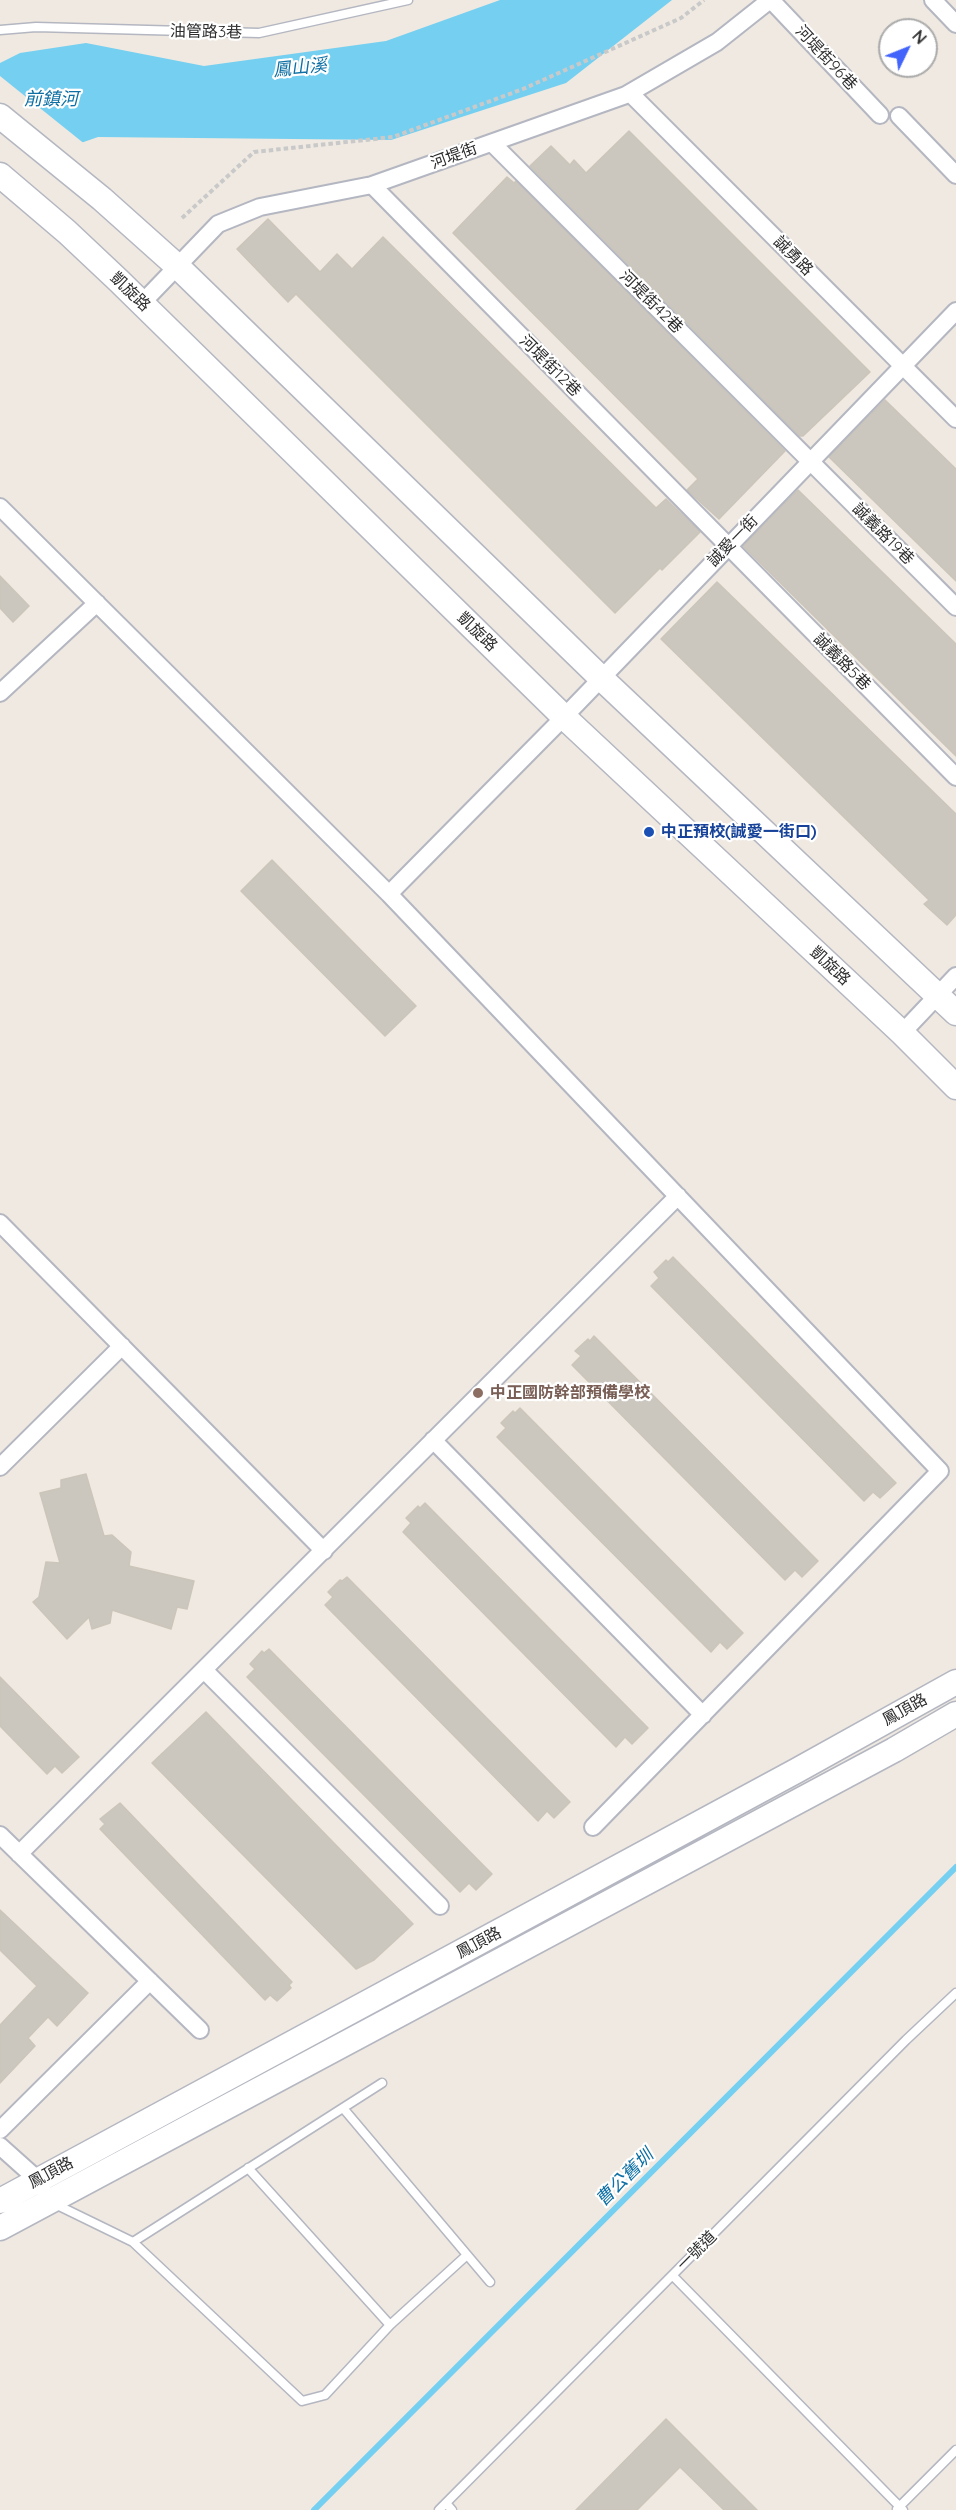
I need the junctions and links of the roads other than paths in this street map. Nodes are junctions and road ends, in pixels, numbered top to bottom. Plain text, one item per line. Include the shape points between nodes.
1 (408, 0) edge
2 (770, 0) edge
3 (933, 0) edge
4 (956, 24) edge
5 (0, 30) edge
6 (630, 93) junction
7 (0, 116) edge
8 (880, 116) dead end
9 (899, 116) dead end
10 (492, 142) junction
11 (0, 175) edge
12 (956, 175) edge
13 (372, 185) junction
14 (177, 266) junction
15 (142, 303) junction
16 (956, 311) edge
17 (902, 365) junction
18 (956, 419) edge
19 (810, 461) junction
20 (0, 507) edge
21 (728, 546) junction
22 (97, 603) junction
23 (956, 607) edge
24 (601, 678) junction
25 (0, 693) edge
26 (564, 717) junction
27 (956, 777) edge
28 (389, 894) junction
29 (956, 976) edge
30 (938, 994) junction
31 (956, 1013) edge
32 (902, 1034) junction
33 (956, 1087) edge
34 (678, 1196) junction
35 (0, 1223) edge
36 (122, 1346) junction
37 (434, 1440) junction
38 (0, 1467) edge
39 (324, 1551) junction
40 (204, 1670) junction
41 (956, 1682) edge
42 (956, 1713) edge
43 (703, 1715) junction
44 (592, 1827) dead end
45 (0, 1835) edge
46 (19, 1854) junction
47 (440, 1906) dead end
48 (150, 1981) junction
49 (956, 1993) edge
50 (200, 2030) dead end
51 (382, 2083) dead end
52 (343, 2108) junction
53 (0, 2130) edge
54 (0, 2146) edge
55 (248, 2168) junction
56 (38, 2180) junction
57 (0, 2201) edge
58 (51, 2201) junction
59 (0, 2228) edge
60 (133, 2242) junction
61 (467, 2255) junction
62 (672, 2276) junction
63 (490, 2282) dead end
64 (390, 2325) junction
65 (956, 2450) edge
66 (446, 2508) edge
67 (900, 2509) edge

1 - 5 lane, 油管路3巷 via 259,33 36,27
2 - 6 street, 河堤街 via 717,42
2 - 8 street, 河堤街96巷
3 - 4 street
6 - 10 street, 河堤街
6 - 17 street, 誠勇路
7 - 14 street
9 - 12 street
10 - 13 street, 河堤街
10 - 19 street, 河堤街42巷
11 - 15 street, 凱旋路
13 - 14 street, 河堤街 via 260,207 228,219 218,224
13 - 21 street, 河堤街12巷
14 - 15 street, 河堤街
14 - 24 street
15 - 26 street, 凱旋路
16 - 17 street, 誠愛一街
17 - 18 street, 誠勇路
17 - 19 street, 誠愛一街
19 - 21 street, 誠愛一街
19 - 23 street, 誠義路19巷
20 - 22 street
21 - 24 street, 誠愛一街
21 - 27 street, 誠義路5巷
22 - 25 street
22 - 28 street
24 - 26 street, 誠愛一街
24 - 30 street
26 - 28 street, 誠愛一街
26 - 32 street, 凱旋路
28 - 34 street
29 - 30 street
30 - 31 street
30 - 32 street
32 - 33 street, 凱旋路
34 - 37 street
34 - 43 street via 940,1471
35 - 36 street
36 - 38 street
36 - 39 street
37 - 39 street
37 - 43 street
39 - 40 street
40 - 46 street
40 - 47 street
41 - 56 street, 鳳頂路
42 - 58 street, 鳳頂路
43 - 44 street
45 - 46 street
46 - 48 street
48 - 50 street
48 - 53 street
49 - 62 lane, 一號道
51 - 52 lane
52 - 55 lane
52 - 61 lane
54 - 56 street
55 - 60 lane
55 - 64 lane
56 - 57 street, 鳳頂路
56 - 58 street
58 - 59 street, 鳳頂路
58 - 60 lane
60 - 64 lane via 302,2401 325,2395
61 - 63 lane
61 - 64 lane
62 - 66 lane, 一號道
62 - 67 lane
65 - 67 lane

